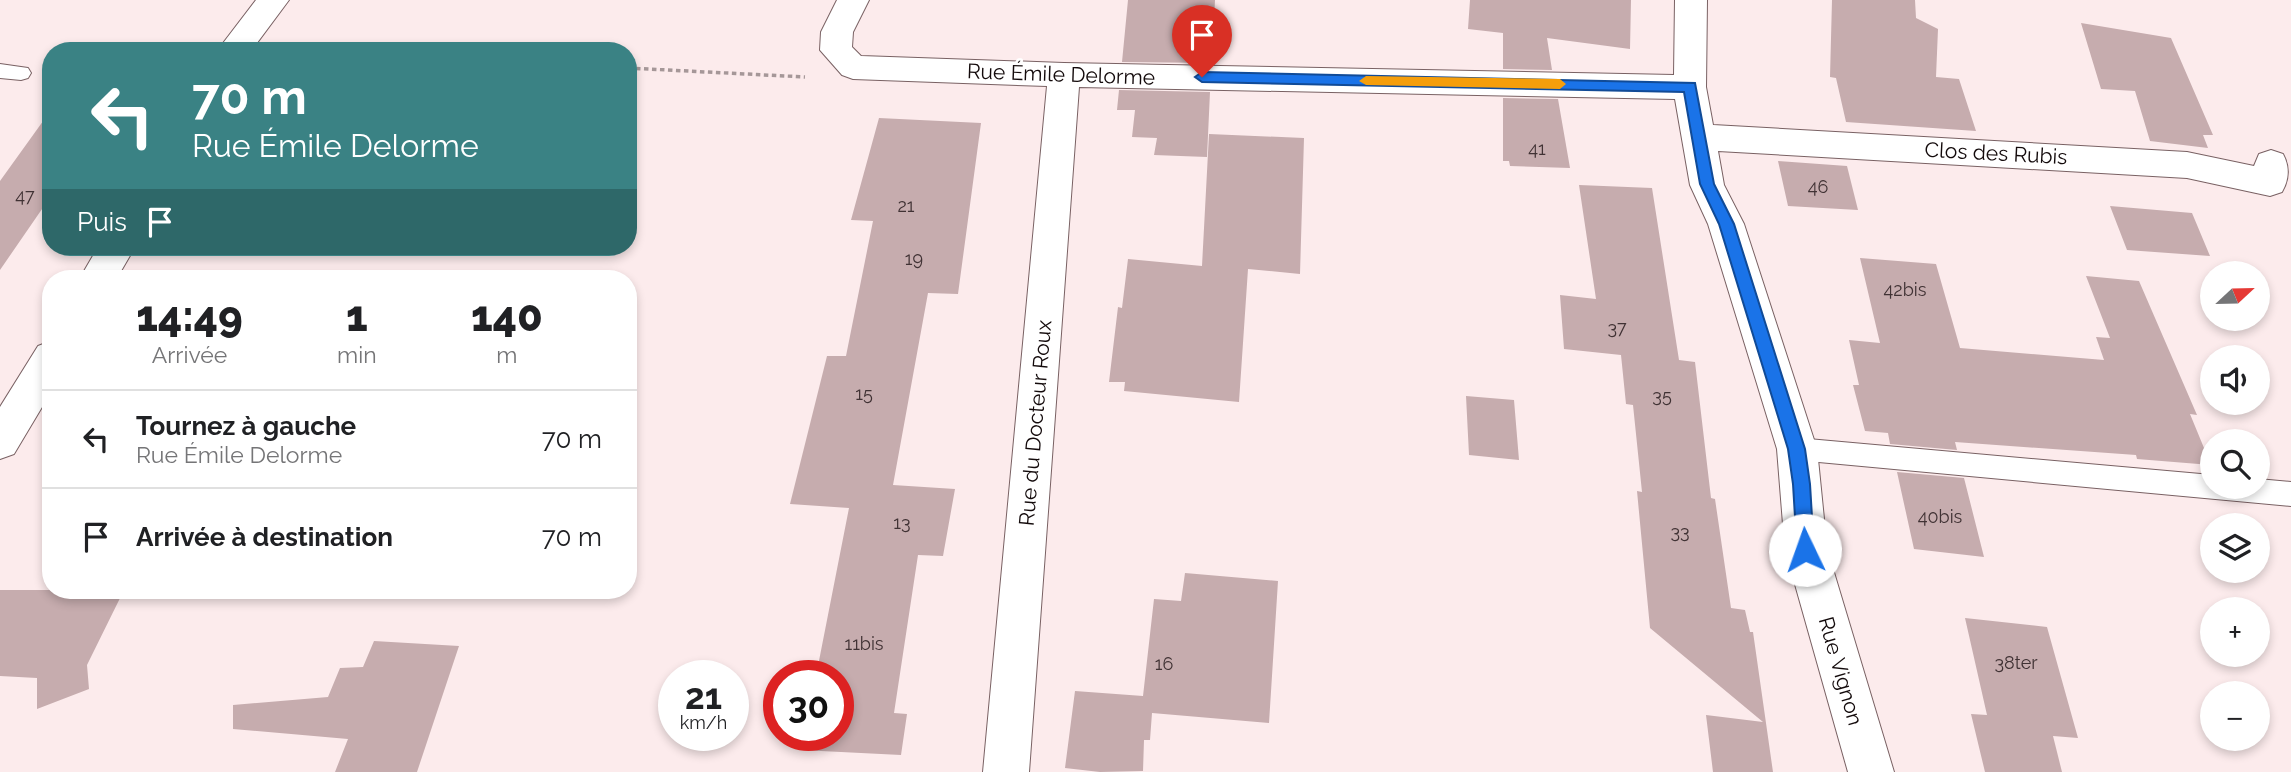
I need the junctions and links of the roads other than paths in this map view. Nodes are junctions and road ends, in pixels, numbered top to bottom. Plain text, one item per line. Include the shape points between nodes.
1 (273, 0) edge
2 (853, 0) edge
3 (1691, 0) edge
4 (240, 42) edge
5 (1064, 75) junction
6 (1690, 87) junction
7 (1699, 137) junction
8 (2271, 163) dead end
9 (42, 373) edge
10 (0, 442) edge
11 (1797, 449) junction
12 (2291, 494) edge
13 (1006, 772) edge
14 (1871, 772) edge

1 - 4 street
2 - 5 street, Rue Émile Delorme via 837,32 836,50 853,67
3 - 6 street, Rue Vignon
5 - 6 street, Rue Émile Delorme
5 - 13 street, Rue du Docteur Roux
6 - 7 street, Rue Vignon
7 - 8 street, Clos des Rubis via 2187,165 2270,183
7 - 11 street, Rue Vignon via 1707,184 1727,224
9 - 10 street
11 - 12 lane
11 - 14 street, Rue Vignon via 1805,550

